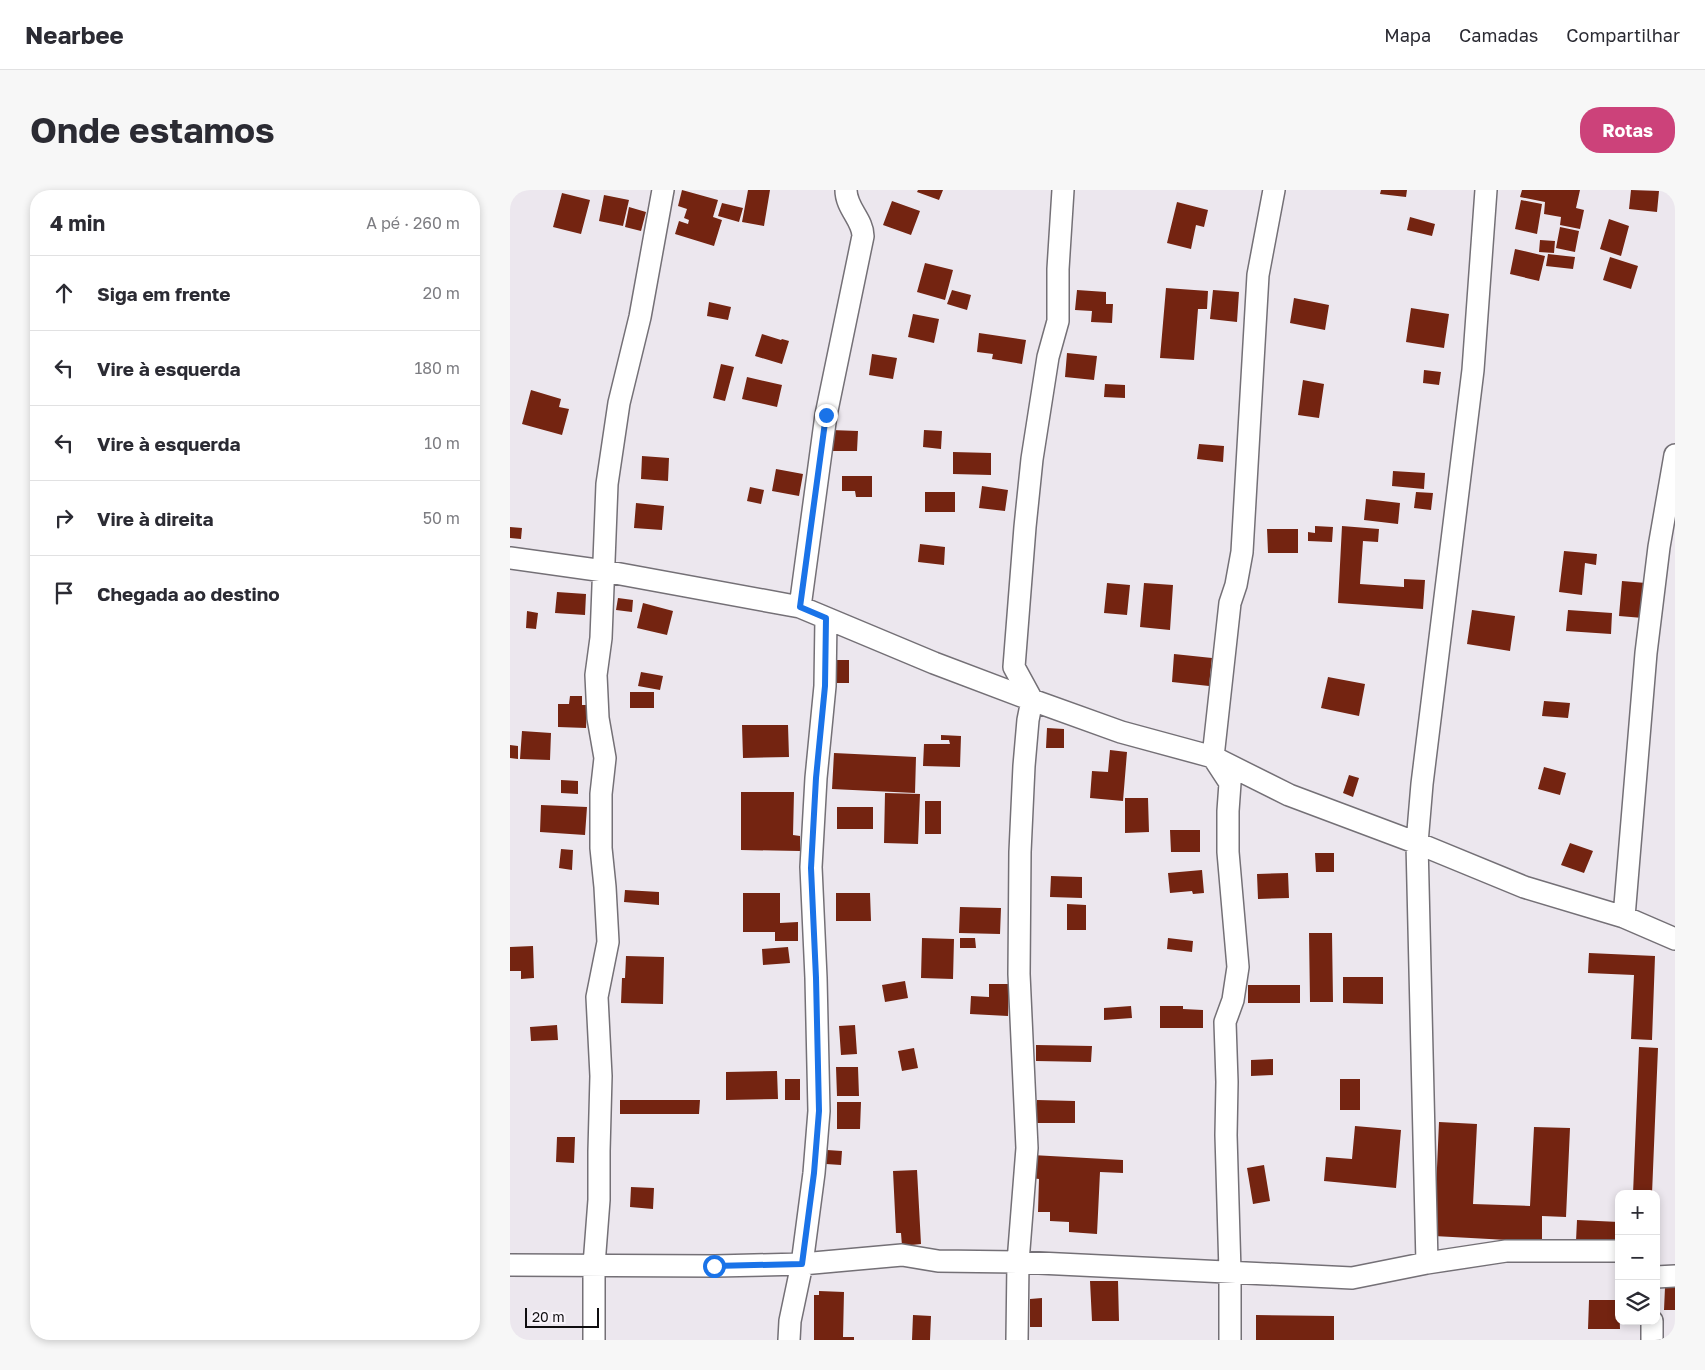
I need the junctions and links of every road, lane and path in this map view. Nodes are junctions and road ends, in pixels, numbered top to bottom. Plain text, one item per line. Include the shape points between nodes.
1 (663, 190) edge
2 (846, 190) edge
3 (1063, 190) edge
4 (1274, 190) edge
5 (1486, 190) edge
6 (1675, 455) edge
7 (510, 558) edge
8 (604, 570) junction
9 (800, 607) junction
10 (826, 618) junction
11 (1032, 700) junction
12 (1213, 757) junction
13 (1418, 843) junction
14 (1624, 917) junction
15 (1675, 939) edge
16 (1615, 1251) edge
17 (1018, 1262) junction
18 (1427, 1263) junction
19 (802, 1264) junction
20 (510, 1265) edge
21 (594, 1265) junction
22 (1230, 1272) junction
23 (1675, 1276) edge
24 (1660, 1277) edge
25 (1652, 1325) edge
26 (594, 1340) edge
27 (788, 1340) edge
28 (1017, 1340) edge
29 (1230, 1340) edge
30 (1652, 1340) edge

1 - 8 street via 640,317 618,403 607,484
2 - 9 street via 847,202 863,236 826,415
3 - 11 street via 1058,321 1048,357 1032,459 1016,631 1014,667
4 - 12 street via 1258,276 1242,552 1230,603
5 - 13 street via 1473,370 1422,784
6 - 14 street via 1646,653
7 - 8 street
8 - 9 street
8 - 21 street via 596,675 598,718 605,758 601,848 608,942 597,997 601,1076 599,1200
9 - 10 street
10 - 11 street
10 - 19 street via 825,686 811,868 819,1111
11 - 12 street via 1121,732
11 - 17 street via 1024,766 1020,852 1019,974 1027,1148
12 - 13 street via 1289,794
12 - 22 street via 1230,783 1228,852 1238,968 1226,1022
13 - 14 street via 1524,887
13 - 18 street
14 - 15 street
16 - 18 street via 1506,1251
17 - 19 street via 938,1260 902,1255
17 - 22 street
17 - 28 street
18 - 22 street via 1352,1278
19 - 21 street
19 - 27 street
20 - 21 street
21 - 26 street
22 - 29 street
23 - 24 street
25 - 30 street

